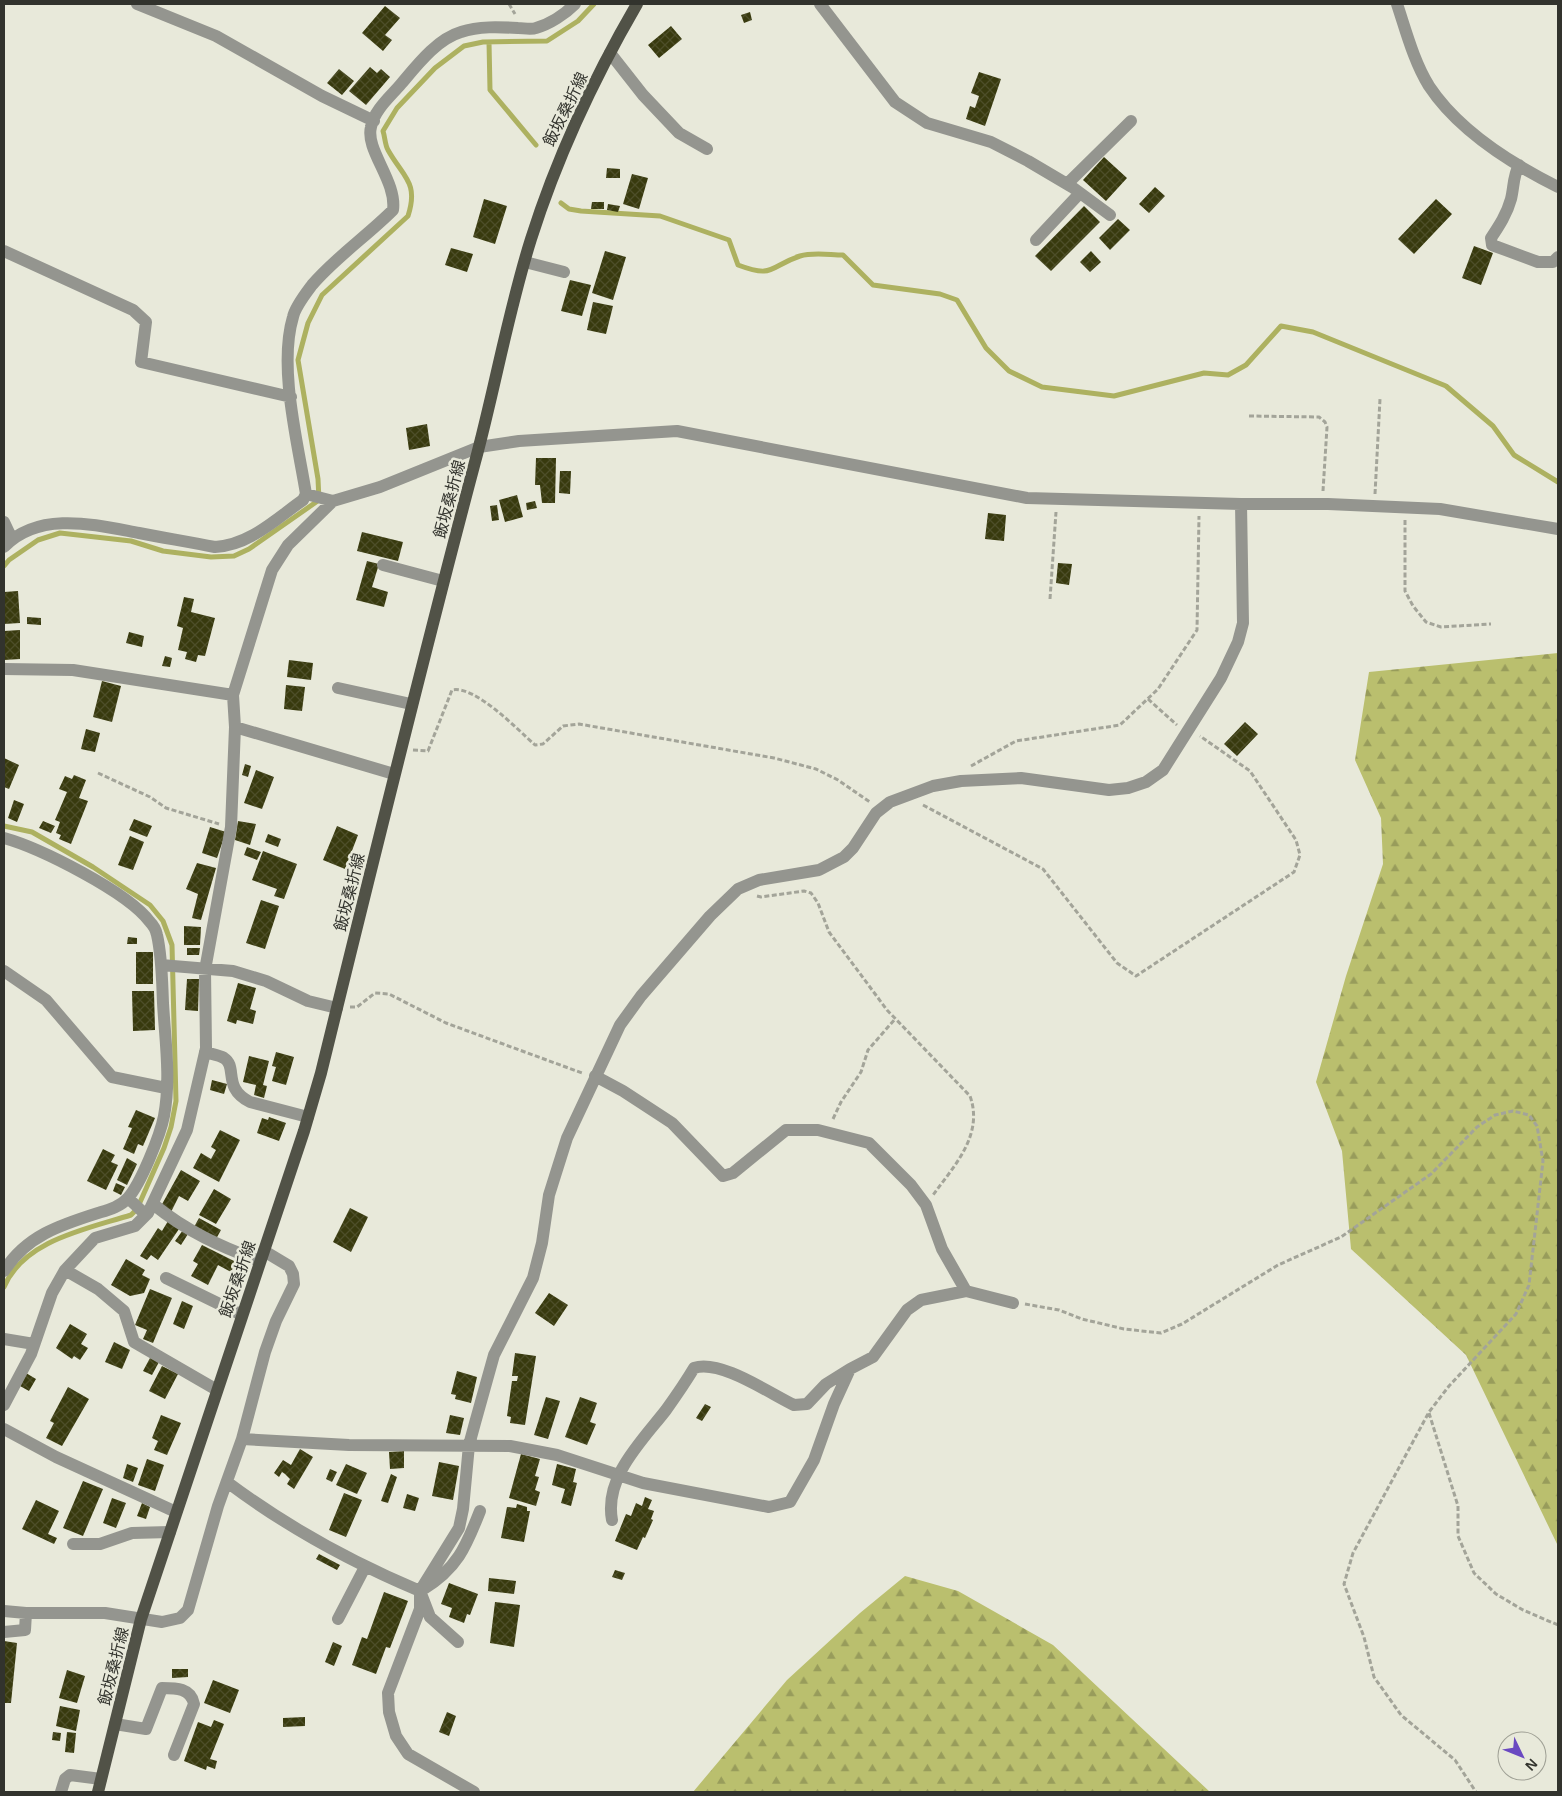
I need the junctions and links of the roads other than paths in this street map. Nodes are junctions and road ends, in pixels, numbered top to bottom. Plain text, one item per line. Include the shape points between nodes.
1 (136, 4) edge
2 (575, 4) edge
3 (637, 4) edge
4 (820, 4) edge
5 (1397, 4) edge
6 (610, 53) junction
7 (374, 121) junction
8 (1130, 122) dead end
9 (707, 149) dead end
10 (1518, 164) junction
11 (1067, 184) junction
12 (1558, 187) edge
13 (1080, 193) junction
14 (1110, 215) dead end
15 (1036, 240) dead end
16 (4, 251) edge
17 (1558, 257) edge
18 (525, 262) junction
19 (564, 272) dead end
20 (291, 397) junction
21 (479, 447) junction
22 (319, 498) junction
23 (1240, 504) junction
24 (4, 522) edge
25 (1558, 529) edge
26 (8, 543) edge
27 (383, 566) dead end
28 (444, 581) junction
29 (4, 670) edge
30 (338, 688) dead end
31 (233, 695) junction
32 (411, 704) junction
33 (235, 727) junction
34 (394, 774) junction
35 (4, 838) edge
36 (164, 966) junction
37 (205, 970) junction
38 (4, 972) edge
39 (337, 1008) junction
40 (205, 1052) junction
41 (595, 1076) junction
42 (166, 1088) junction
43 (308, 1117) junction
44 (140, 1206) junction
45 (262, 1256) junction
46 (65, 1270) junction
47 (4, 1271) edge
48 (166, 1278) dead end
49 (966, 1291) junction
50 (1013, 1303) road end
51 (242, 1315) junction
52 (4, 1339) edge
53 (34, 1344) junction
54 (850, 1369) junction
55 (217, 1390) junction
56 (4, 1405) edge
57 (4, 1430) edge
58 (242, 1439) junction
59 (469, 1445) junction
60 (619, 1474) junction
61 (227, 1482) junction
62 (480, 1511) dead end
63 (176, 1512) junction
64 (612, 1520) dead end
65 (170, 1532) junction
66 (73, 1544) dead end
67 (365, 1567) junction
68 (420, 1591) junction
69 (4, 1611) edge
70 (26, 1613) junction
71 (141, 1618) junction
72 (338, 1619) dead end
73 (4, 1632) edge
74 (458, 1642) dead end
75 (115, 1724) junction
76 (174, 1755) dead end
77 (102, 1779) junction
78 (61, 1792) edge
79 (98, 1792) edge
80 (474, 1792) edge

1 - 7 street via 216,36 322,96
2 - 7 street via 536,29 474,28 448,38 419,63 378,111
3 - 6 main road, 飯坂桑折線
4 - 11 street via 895,102 926,122 991,142
5 - 10 street via 1420,70 1429,86 1466,126
6 - 9 street via 679,133
6 - 18 main road, 飯坂桑折線 via 559,159
7 - 20 street via 370,128 373,145 390,185 393,210 311,286 293,316 287,354
8 - 11 street
10 - 12 street
10 - 17 street via 1511,200 1491,238 1492,245 1538,262 1552,262
11 - 13 street
13 - 14 street
13 - 15 street
16 - 20 street via 133,310 146,322 140,362
18 - 19 street
18 - 21 main road, 飯坂桑折線
20 - 22 street
21 - 22 street via 380,487
21 - 23 street via 519,441 677,431 1027,498
21 - 28 main road, 飯坂桑折線
22 - 26 street via 303,500 232,546 215,547 69,522 50,524
22 - 31 street via 272,570
23 - 25 street via 1440,508
23 - 41 street via 1243,623 1238,642 1221,678 1162,770 1146,782 1128,788 1108,790 1021,778 961,781 911,792 890,802 844,857 819,870 748,884 738,889 710,916 641,996 620,1025
24 - 26 street
27 - 28 street
28 - 32 main road, 飯坂桑折線
29 - 31 street via 73,670
30 - 32 street
31 - 33 street
32 - 34 main road, 飯坂桑折線
33 - 34 street
33 - 37 street via 230,827
34 - 39 main road, 飯坂桑折線
35 - 36 street via 26,844 67,865 146,917 157,933
36 - 37 street
36 - 42 street
37 - 39 street via 233,971 266,981 308,1001
37 - 40 street
38 - 42 street via 46,1000 112,1077
39 - 43 main road, 飯坂桑折線
40 - 43 street via 225,1058 234,1090 241,1098
40 - 44 street via 187,1130
41 - 49 street via 672,1123 723,1176 733,1173 786,1130 818,1130 869,1143 926,1205 942,1249
41 - 59 street via 567,1138 549,1195 533,1278 494,1355
42 - 44 street via 161,1129
43 - 45 main road, 飯坂桑折線
44 - 45 street via 173,1220 204,1239
44 - 46 street via 135,1226 95,1238
44 - 47 street via 118,1206 39,1235 24,1245
45 - 51 main road, 飯坂桑折線
45 - 58 street via 289,1266 294,1274 294,1284 265,1352
46 - 53 street via 52,1293
46 - 55 street via 98,1289 124,1311 134,1342
48 - 51 street
49 - 50 street
49 - 54 street via 921,1300 908,1310 873,1357
51 - 55 main road, 飯坂桑折線
52 - 53 street
53 - 56 street
54 - 60 street via 826,1384 807,1404 794,1405 720,1368 703,1365 694,1368
54 - 60 street via 814,1460 790,1502 769,1508 643,1483
55 - 63 main road, 飯坂桑折線
57 - 63 street
58 - 59 street via 350,1445
58 - 61 street
59 - 60 street via 510,1446 557,1454
59 - 68 street via 459,1528
60 - 64 street via 610,1508
61 - 67 street via 271,1514
61 - 71 street via 188,1610 171,1622
62 - 68 street via 465,1550 437,1581
63 - 65 main road, 飯坂桑折線
65 - 66 street via 132,1533 100,1544
65 - 71 main road, 飯坂桑折線
67 - 68 street
67 - 72 street
68 - 74 street via 430,1617
68 - 80 street via 420,1609 388,1693 389,1712 396,1736 408,1754
69 - 70 street
70 - 71 street via 106,1613
70 - 73 street via 25,1630
71 - 75 main road, 飯坂桑折線
75 - 76 street via 146,1729 162,1688 180,1688 193,1697 194,1704
75 - 77 main road, 飯坂桑折線
77 - 78 street via 70,1775 65,1779
77 - 79 main road, 飯坂桑折線

